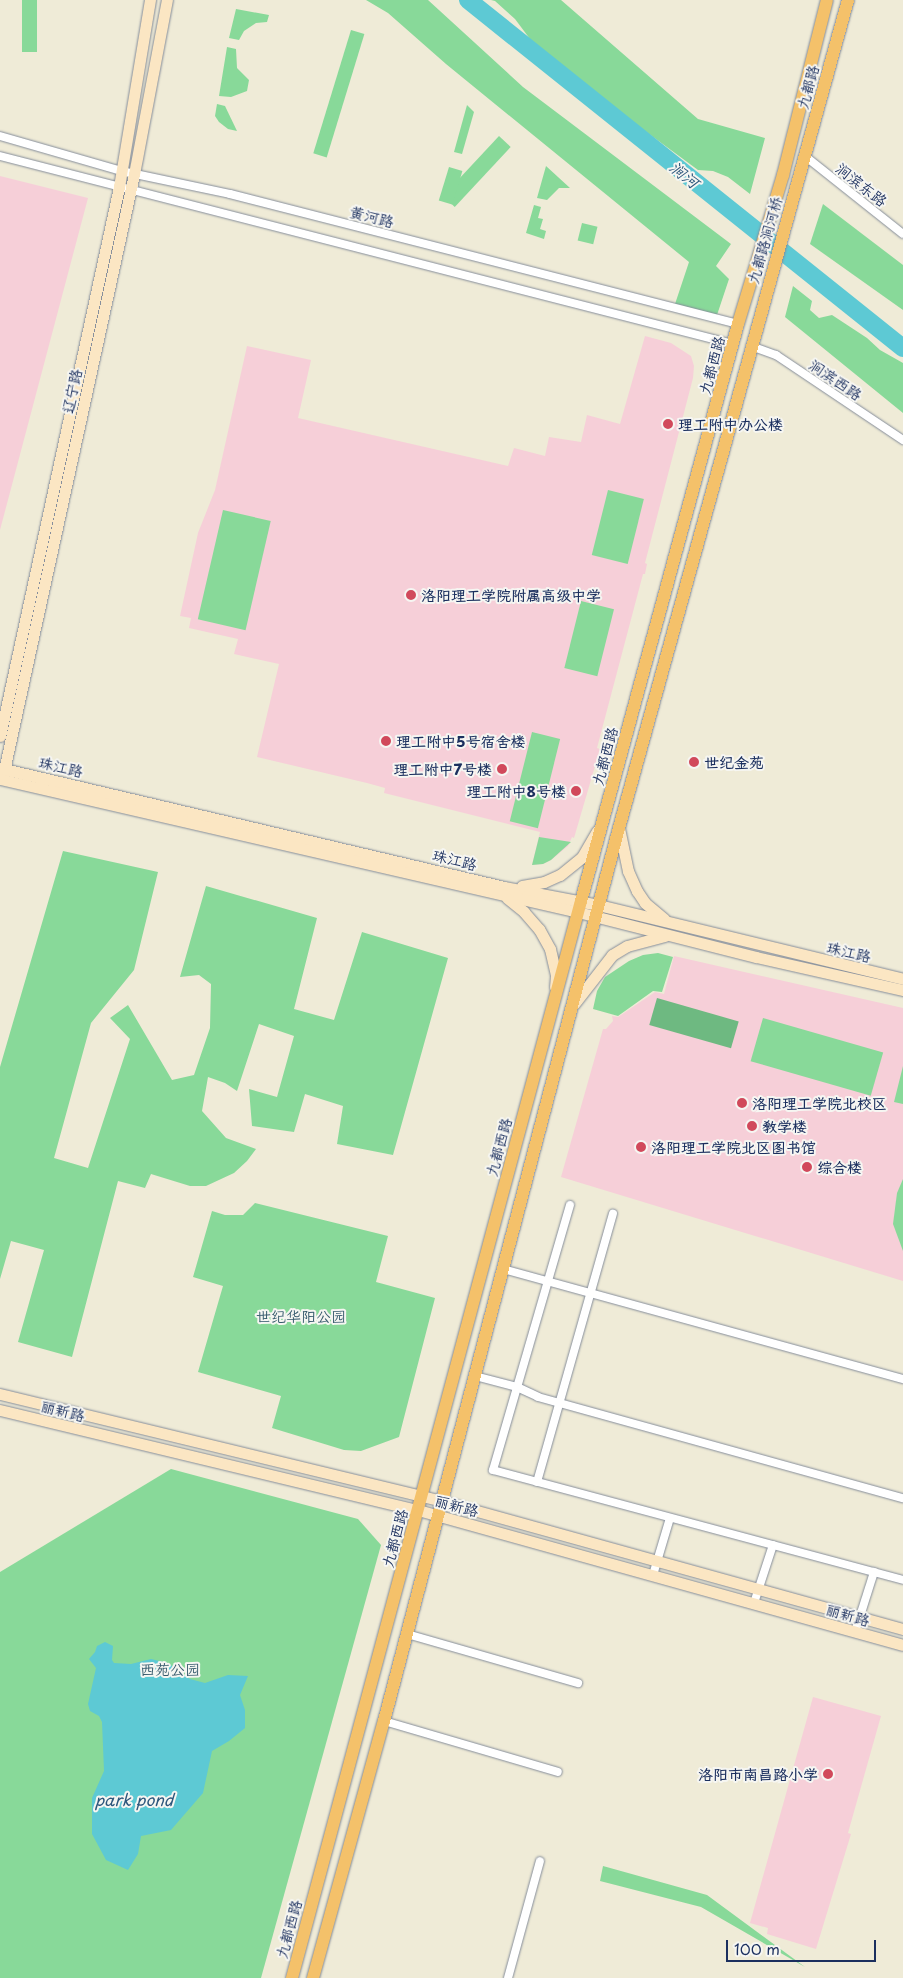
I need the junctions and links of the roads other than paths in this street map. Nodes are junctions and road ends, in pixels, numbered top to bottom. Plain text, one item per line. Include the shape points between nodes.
1 (150, 0) edge
2 (167, 0) edge
3 (828, 0) edge
4 (848, 0) edge
5 (0, 136) edge
6 (0, 156) edge
7 (805, 156) junction
8 (121, 171) junction
9 (134, 174) junction
10 (783, 175) joint
11 (798, 183) joint
12 (125, 188) junction
13 (903, 234) edge
14 (738, 324) junction
15 (733, 344) junction
16 (750, 346) junction
17 (903, 440) edge
18 (0, 736) edge
19 (1, 776) edge
20 (604, 819) junction
21 (619, 828) junction
22 (504, 891) junction
23 (579, 907) junction
24 (596, 911) junction
25 (667, 922) junction
26 (668, 936) junction
27 (903, 979) edge
28 (903, 990) edge
29 (555, 996) junction
30 (571, 1007) junction
31 (570, 1205) dead end
32 (613, 1214) dead end
33 (503, 1269) junction
34 (548, 1282) junction
35 (591, 1293) junction
36 (475, 1376) junction
37 (903, 1378) edge
38 (517, 1387) junction
39 (0, 1394) edge
40 (560, 1403) junction
41 (0, 1410) edge
42 (537, 1482) junction
43 (421, 1496) junction
44 (903, 1498) edge
45 (441, 1501) junction
46 (418, 1510) junction
47 (438, 1515) junction
48 (670, 1518) junction
49 (773, 1546) junction
50 (657, 1561) junction
51 (874, 1572) junction
52 (652, 1575) junction
53 (903, 1580) edge
54 (759, 1589) junction
55 (754, 1603) junction
56 (860, 1618) junction
57 (903, 1630) edge
58 (856, 1632) junction
59 (407, 1634) junction
60 (903, 1645) edge
61 (578, 1683) dead end
62 (384, 1721) junction
63 (558, 1772) dead end
64 (540, 1861) dead end
65 (292, 1978) edge
66 (313, 1978) edge
67 (508, 1978) edge

1 - 8 main road, 辽宁路
2 - 9 main road, 辽宁路
3 - 10 main road, 九都路
4 - 7 main road, 九都路
5 - 8 street, 黄河路
6 - 12 street
7 - 11 main road, 九都路
7 - 13 street, 涧滨东路
8 - 9 street, 黄河路
8 - 12 main road, 辽宁路
9 - 12 main road, 辽宁路
9 - 14 street, 黄河路 via 230,194
10 - 14 main road, 九都路涧河桥
11 - 16 main road, 九都路涧河桥
12 - 15 street
12 - 18 main road, 辽宁路
12 - 19 main road, 辽宁路
14 - 15 main road, 九都西路
15 - 20 main road, 九都西路
16 - 17 street, 涧滨西路 via 776,355
16 - 21 main road
19 - 22 main road, 珠江路
20 - 22 main road via 582,857 560,875 531,886
20 - 23 main road, 九都西路
21 - 24 main road
21 - 25 main road via 628,871 637,891 645,903
22 - 23 main road, 珠江路
22 - 29 main road via 534,923 550,949 556,976
23 - 24 main road, 珠江路
23 - 29 main road, 九都西路
24 - 25 main road, 珠江路
24 - 26 main road, 珠江路
24 - 30 main road
25 - 27 main road, 珠江路
26 - 28 main road, 珠江路
26 - 30 main road via 627,946 612,955
29 - 43 main road, 九都西路
30 - 33 main road
31 - 34 street
32 - 35 street
33 - 34 street
33 - 36 main road
34 - 35 street
34 - 38 street
35 - 37 street
35 - 40 street
36 - 38 street
36 - 45 main road
38 - 40 street
38 - 42 street via 493,1470
39 - 43 main road, 丽新路
40 - 42 street
40 - 44 street
41 - 46 main road, 丽新路
42 - 48 street
43 - 45 main road, 丽新路
43 - 46 main road, 九都西路
45 - 47 main road
45 - 50 main road, 丽新路
46 - 47 main road, 丽新路
46 - 65 main road, 九都西路
47 - 52 main road, 丽新路
47 - 59 main road
48 - 49 street
48 - 50 street
49 - 51 street
49 - 54 street
50 - 52 street
50 - 54 main road, 丽新路
51 - 53 street
51 - 56 street
52 - 55 main road, 丽新路
54 - 55 street
54 - 56 main road, 丽新路
55 - 58 main road, 丽新路
56 - 57 main road, 丽新路
56 - 58 street
58 - 60 main road, 丽新路
59 - 61 street
59 - 62 main road
62 - 63 street
62 - 66 main road
64 - 67 street

